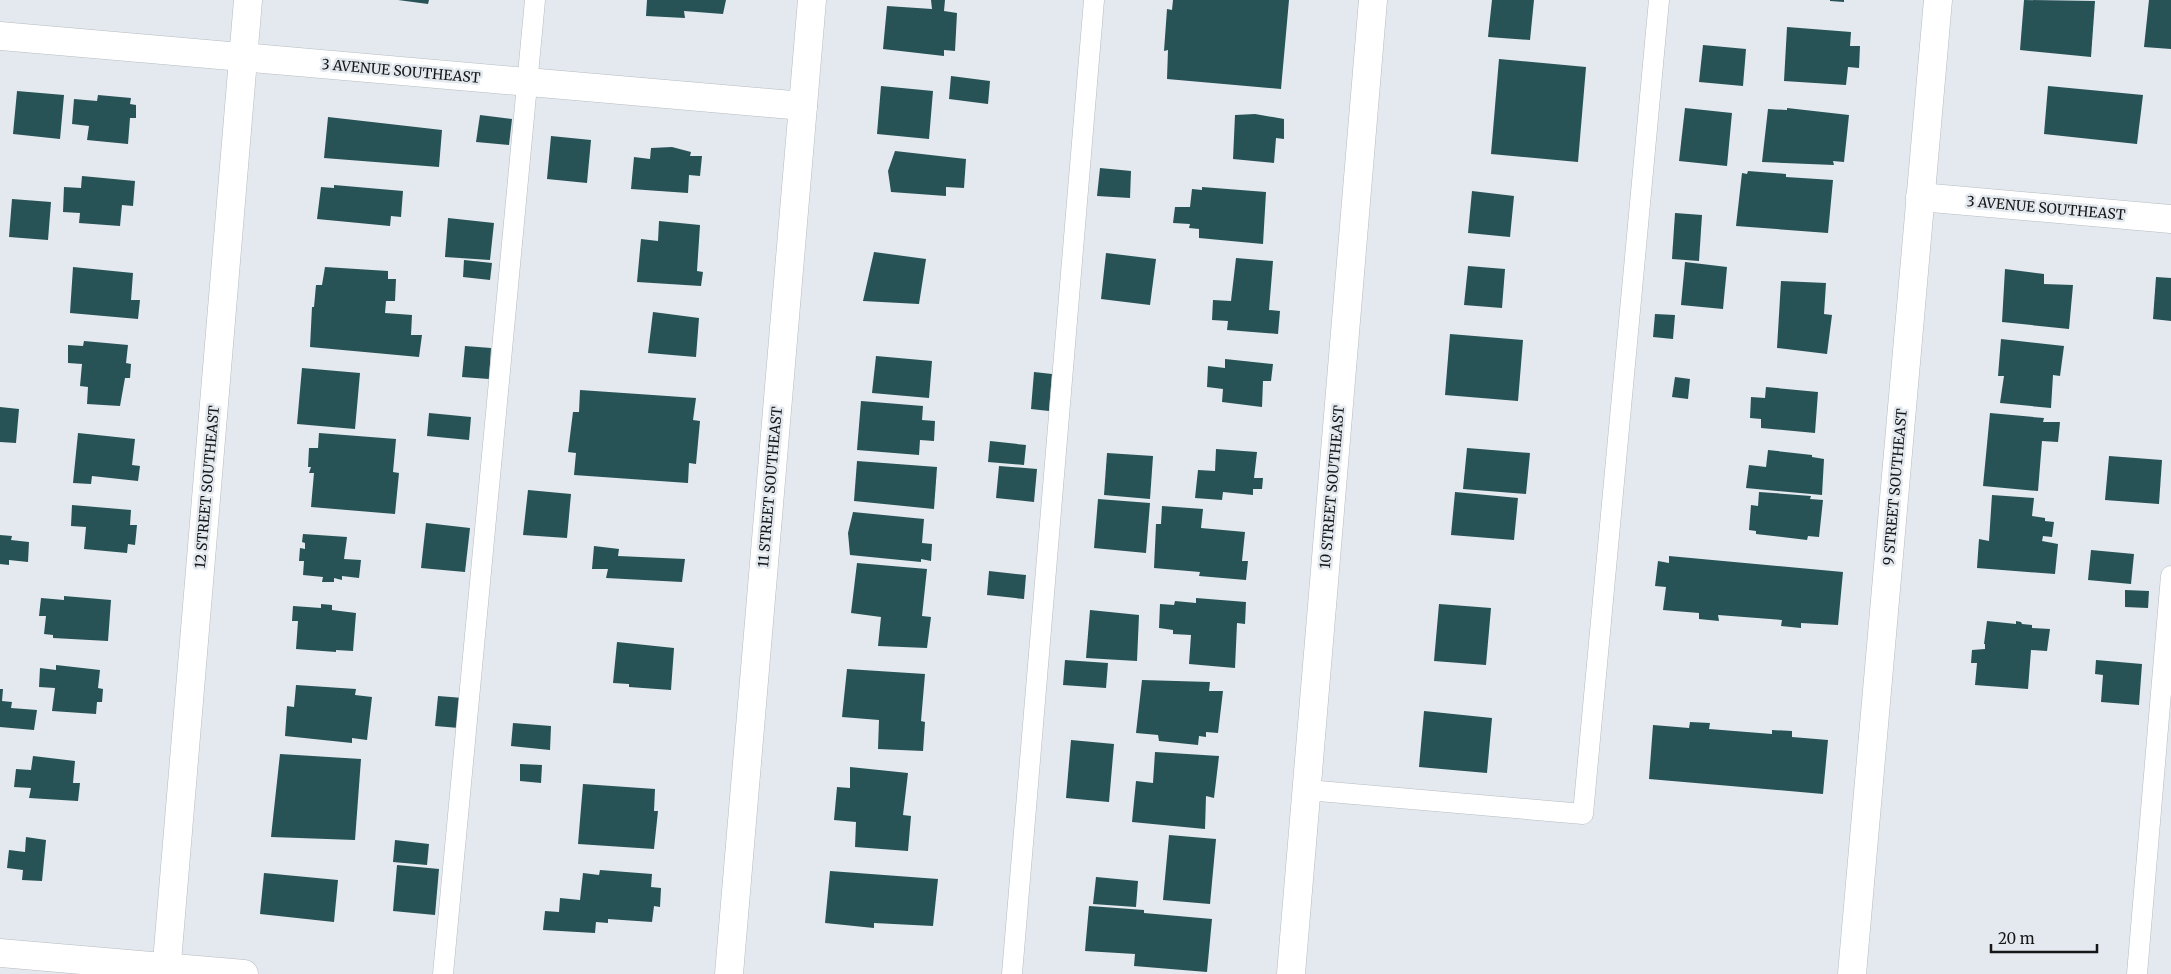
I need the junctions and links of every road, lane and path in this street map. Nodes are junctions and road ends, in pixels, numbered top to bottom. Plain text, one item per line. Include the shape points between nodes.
1 (248, 0) edge
2 (535, 0) edge
3 (812, 0) edge
4 (1094, 0) edge
5 (1373, 0) edge
6 (1659, 0) edge
7 (1938, 0) edge
8 (0, 36) edge
9 (243, 58) junction
10 (528, 82) junction
11 (803, 106) junction
12 (1920, 198) junction
13 (2171, 219) edge
14 (2171, 576) edge
15 (1306, 790) junction
16 (0, 953) edge
17 (166, 971) edge
18 (244, 974) edge
19 (443, 974) edge
20 (729, 974) edge
21 (1012, 974) edge
22 (1291, 974) edge
23 (1852, 974) edge
24 (2137, 974) edge

1 - 9 street, 12 STREET SOUTHEAST
2 - 10 lane
3 - 11 street, 11 STREET SOUTHEAST
4 - 21 lane
5 - 15 street, 10 STREET SOUTHEAST
6 - 15 lane via 1583,814
7 - 12 street, 9 STREET SOUTHEAST
8 - 9 street, 3 AVENUE SOUTHEAST
9 - 10 street, 3 AVENUE SOUTHEAST
9 - 17 street, 12 STREET SOUTHEAST
10 - 11 street, 3 AVENUE SOUTHEAST
10 - 19 lane
11 - 20 street, 11 STREET SOUTHEAST
12 - 13 street, 3 AVENUE SOUTHEAST
12 - 23 street, 9 STREET SOUTHEAST
14 - 24 lane
15 - 22 street, 10 STREET SOUTHEAST
16 - 17 street
17 - 18 street

